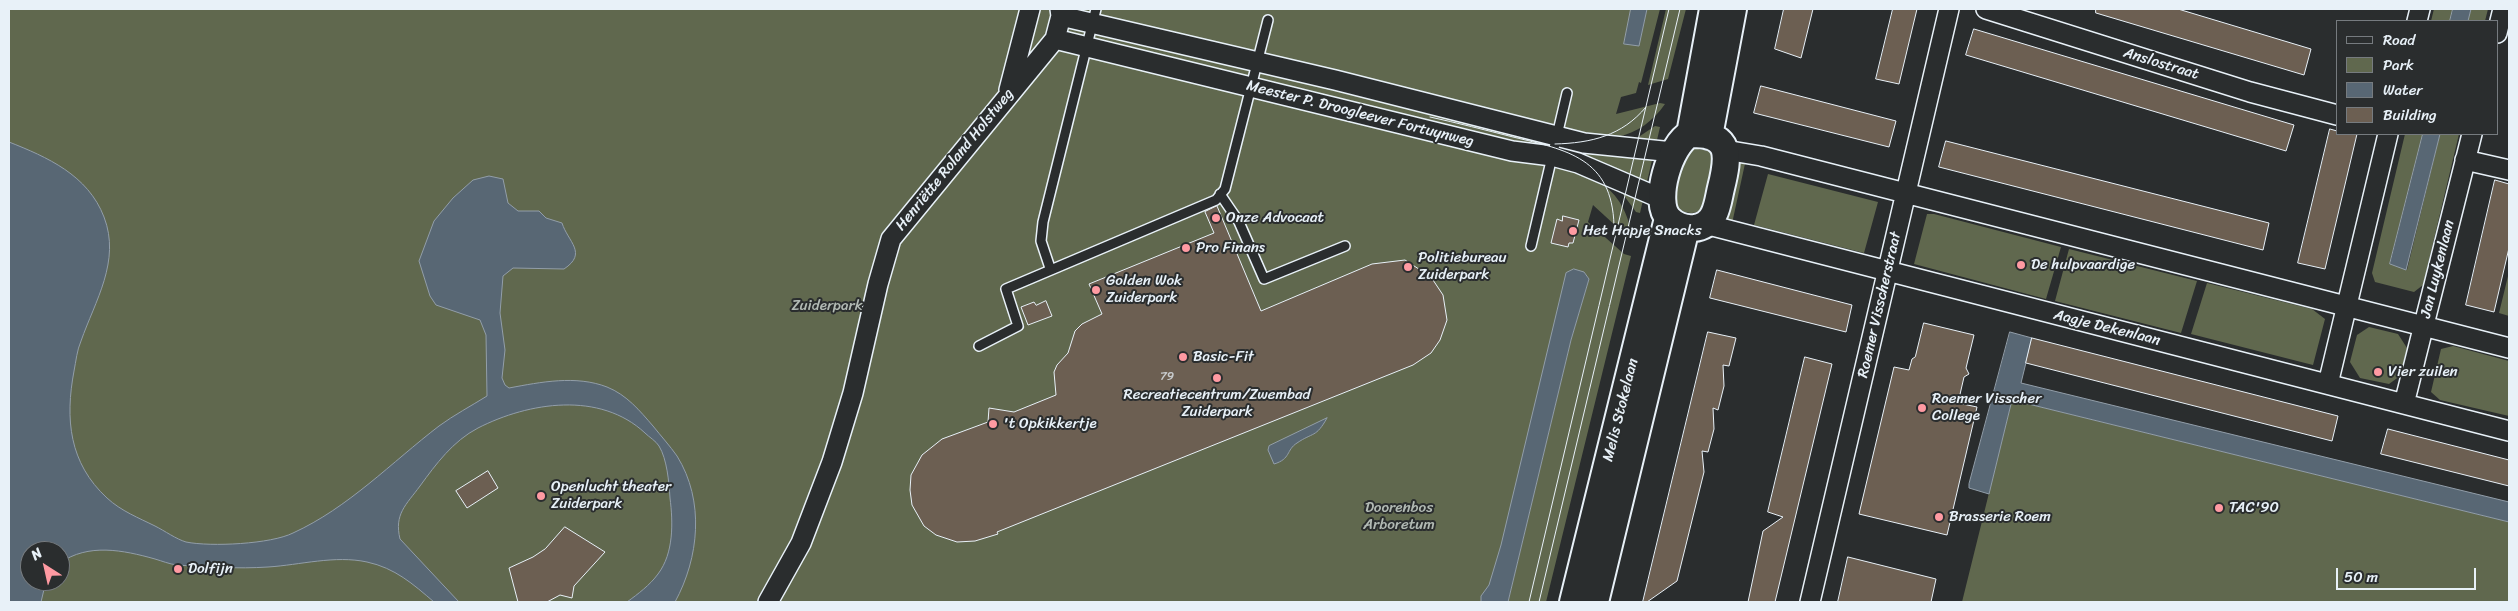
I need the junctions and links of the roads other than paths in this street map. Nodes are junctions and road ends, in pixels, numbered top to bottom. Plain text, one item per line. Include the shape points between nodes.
1 (1030, 9) edge
2 (1713, 9) edge
3 (1733, 9) edge
4 (1949, 9) edge
5 (1986, 9) edge
6 (1060, 12) edge
7 (2505, 12) edge
8 (1094, 16) edge
9 (1268, 20) dead end
10 (2498, 30) edge
11 (1087, 45) junction
12 (1049, 46) junction
13 (1258, 62) junction
14 (1251, 88) junction
15 (1567, 93) dead end
16 (1007, 96) junction
17 (2336, 115) edge
18 (2388, 135) edge
19 (2472, 135) edge
20 (1555, 136) junction
21 (1699, 143) junction
22 (1552, 156) junction
23 (2465, 160) junction
24 (2509, 170) edge
25 (1220, 194) junction
26 (1906, 195) junction
27 (1680, 217) junction
28 (1345, 246) dead end
29 (1530, 246) dead end
30 (1050, 268) junction
31 (1888, 271) junction
32 (2346, 307) junction
33 (2423, 326) junction
34 (978, 346) dead end
35 (2509, 348) edge
36 (2328, 384) junction
37 (2404, 404) junction
38 (2509, 431) edge
39 (768, 602) edge
40 (1573, 602) edge
41 (1595, 602) edge
42 (1810, 602) edge

1 - 16 street
2 - 21 street
3 - 21 street
4 - 26 street, Roemer Visscherstraat
5 - 17 street, Anslostraat via 2250,92
6 - 8 street, Meester P. Droogleever Fortuynweg
6 - 12 street, Henriëtte Roland Holstweg
7 - 10 street
8 - 11 lane
8 - 13 street, Meester P. Droogleever Fortuynweg
9 - 13 lane
11 - 12 street, Meester P. Droogleever Fortuynweg
11 - 14 street, Meester P. Droogleever Fortuynweg
11 - 30 lane via 1043,222 1041,241
12 - 16 street, Henriëtte Roland Holstweg
13 - 14 lane
13 - 20 street, Meester P. Droogleever Fortuynweg
14 - 22 street, Meester P. Droogleever Fortuynweg via 1512,151
14 - 25 lane via 1225,189
15 - 20 lane
16 - 39 street, Henriëtte Roland Holstweg via 891,239 853,393 832,462 801,543
18 - 32 street
19 - 23 street, Jan Luykenlaan
20 - 21 street, Meester P. Droogleever Fortuynweg via 1587,144
20 - 22 lane
21 - 26 street
21 - 27 street
21 - 27 street via 1728,162 1714,214
22 - 27 street, Meester P. Droogleever Fortuynweg via 1588,166
22 - 29 lane
23 - 24 street
23 - 33 street, Jan Luykenlaan
25 - 28 lane via 1239,222 1264,279
25 - 30 lane via 1216,200 1202,207
26 - 31 street, Roemer Visscherstraat
26 - 32 street
27 - 31 street, Aagje Dekenlaan
27 - 40 street, Melis Stokelaan
27 - 41 street, Melis Stokelaan
30 - 34 lane via 1006,288 1018,326
31 - 36 street, Aagje Dekenlaan
31 - 42 street, Roemer Visscherstraat
32 - 33 street
32 - 36 street
33 - 35 street
33 - 37 street, Jan Luykenlaan
36 - 37 street, Aagje Dekenlaan
37 - 38 street, Aagje Dekenlaan

